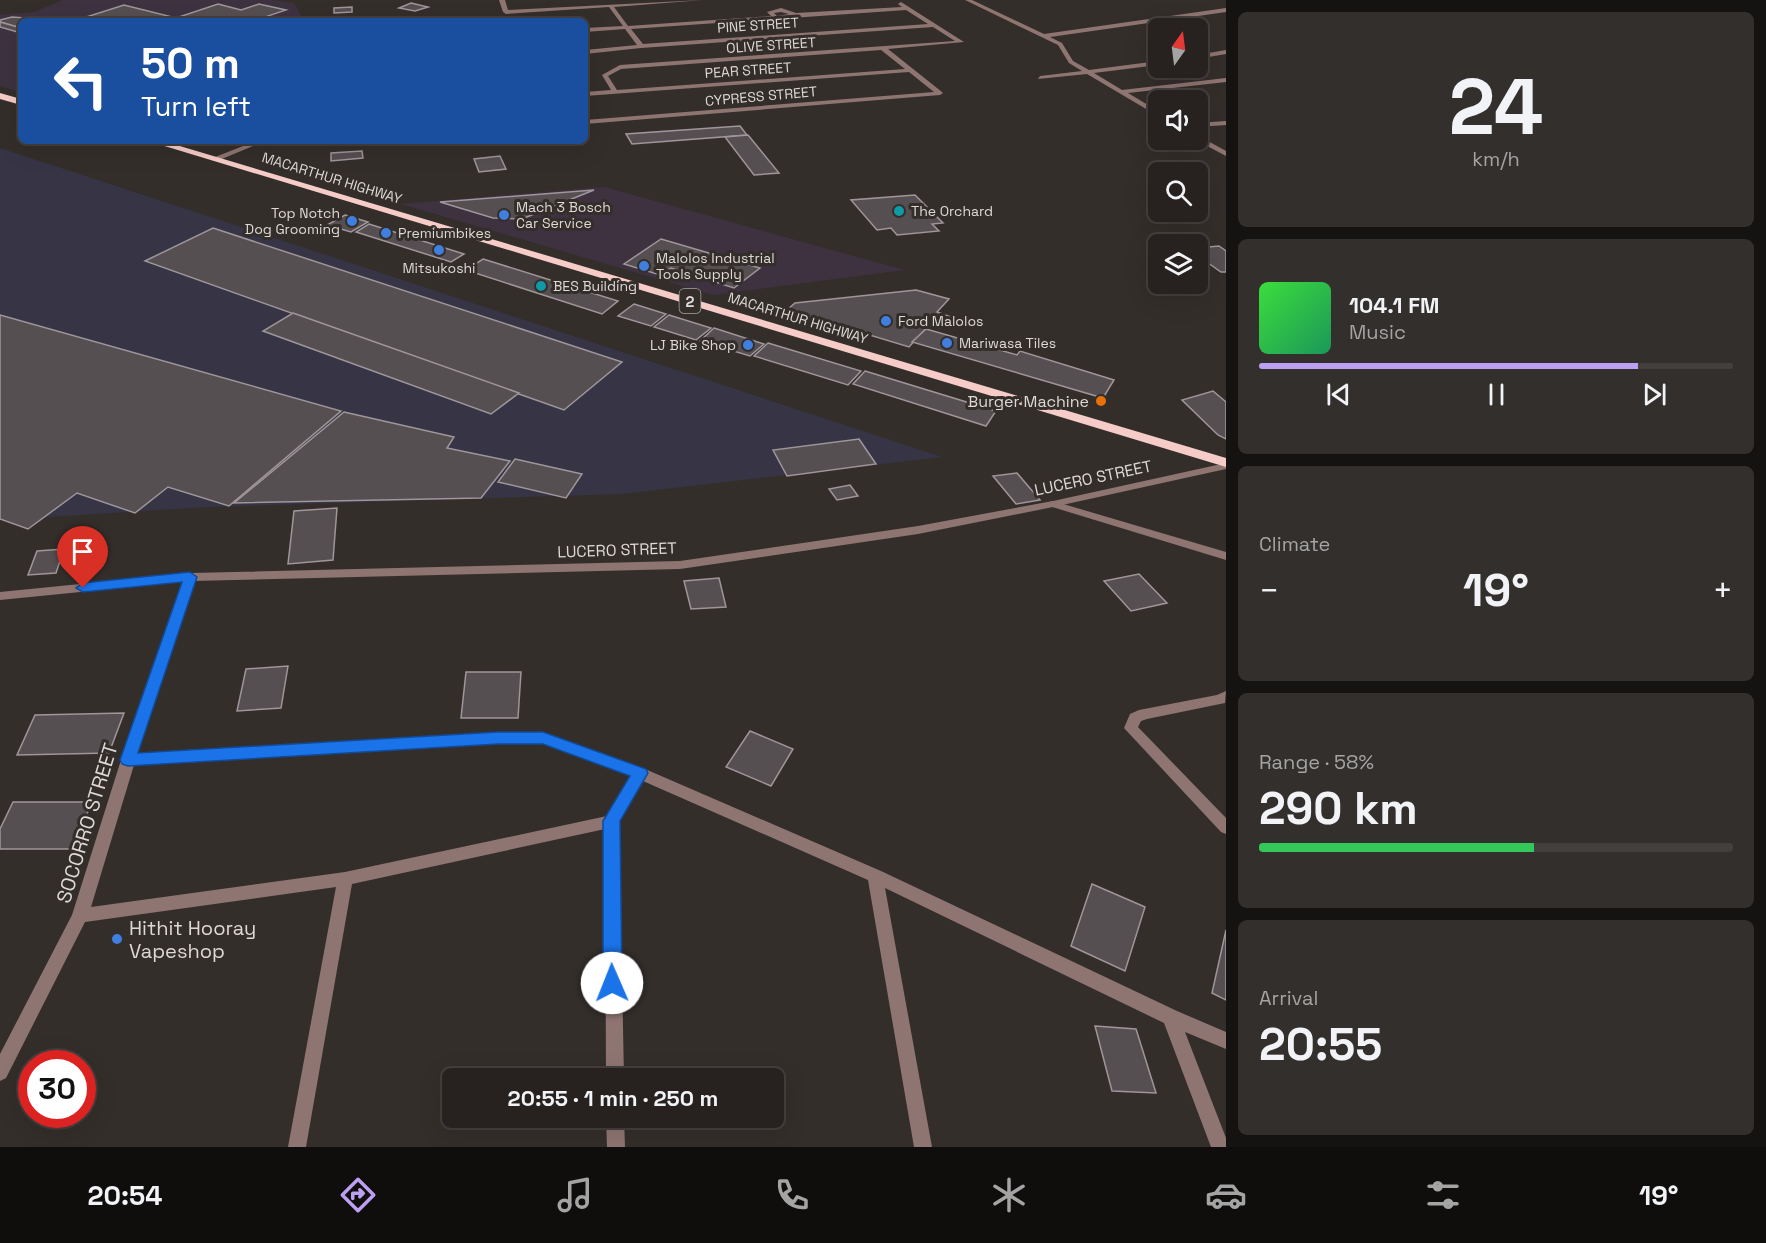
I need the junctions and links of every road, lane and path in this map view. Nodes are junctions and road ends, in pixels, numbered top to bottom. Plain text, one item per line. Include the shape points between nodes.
1 (502, 0) edge
2 (554, 0) edge
3 (700, 0) edge
4 (968, 0) edge
5 (898, 2) dead end
6 (611, 6) junction
7 (906, 8) junction
8 (559, 10) junction
9 (1226, 10) edge
10 (794, 15) junction
11 (774, 16) junction
12 (933, 25) junction
13 (627, 27) junction
14 (588, 30) edge
15 (1044, 36) junction
16 (641, 46) junction
17 (884, 49) junction
18 (588, 52) edge
19 (1226, 52) edge
20 (1208, 55) edge
21 (1148, 64) edge
22 (912, 70) junction
23 (1088, 72) junction
24 (1040, 78) dead end
25 (1226, 80) edge
26 (615, 92) junction
27 (1122, 92) junction
28 (588, 94) edge
29 (0, 96) edge
30 (18, 101) edge
31 (1148, 108) edge
32 (588, 122) edge
33 (1226, 123) edge
34 (1208, 124) edge
35 (1208, 143) edge
36 (163, 144) edge
37 (254, 144) edge
38 (1226, 154) edge
39 (214, 159) junction
40 (1226, 464) edge
41 (1053, 504) junction
42 (1226, 556) edge
43 (190, 577) junction
44 (0, 596) edge
45 (1226, 696) edge
46 (128, 760) junction
47 (640, 773) junction
48 (612, 821) junction
49 (1226, 828) edge
50 (875, 876) junction
51 (345, 879) junction
52 (80, 916) junction
53 (1171, 1017) junction
54 (1226, 1041) edge
55 (615, 1068) edge
56 (0, 1072) edge
57 (615, 1128) edge
58 (297, 1147) edge
59 (616, 1147) edge
60 (923, 1147) edge
61 (1220, 1147) edge

1 - 8 street via 506,12
2 - 8 street
3 - 6 street
4 - 15 street
5 - 7 street
6 - 8 street
6 - 13 street
7 - 10 street
7 - 12 street
9 - 15 street
10 - 11 street
10 - 11 street via 779,7 770,12
11 - 13 street
12 - 16 street, PINE STREET
12 - 17 street, OLIVE STREET via 961,42
13 - 14 street
13 - 16 street
15 - 23 street via 1060,44 1071,62
16 - 18 street, PINE STREET
17 - 22 street
17 - 26 street, OLIVE STREET via 620,67 605,75
19 - 20 street
21 - 23 street
22 - 26 street, PEAR STREET
22 - 32 street, CYPRESS STREET via 940,93
23 - 24 street
23 - 27 street
25 - 27 street
26 - 28 street, PEAR STREET
27 - 31 street
29 - 30 highway
33 - 34 street
35 - 38 street
36 - 39 highway, MACARTHUR HIGHWAY / 2
37 - 39 street
39 - 40 highway, MACARTHUR HIGHWAY / 2
40 - 41 street, LUCERO STREET
41 - 42 street
41 - 43 street, LUCERO STREET via 918,530 680,565
43 - 44 street, LUCERO STREET
43 - 46 street, SOCORRO STREET
45 - 49 street via 1144,714 1135,718 1131,729
46 - 47 street via 543,738
46 - 52 street, SOCORRO STREET
47 - 48 street
47 - 50 street
48 - 51 street
48 - 55 street
50 - 53 street
50 - 60 street
51 - 52 street
51 - 58 street
52 - 56 street, SOCORRO STREET
53 - 54 street
53 - 61 street
57 - 59 street

